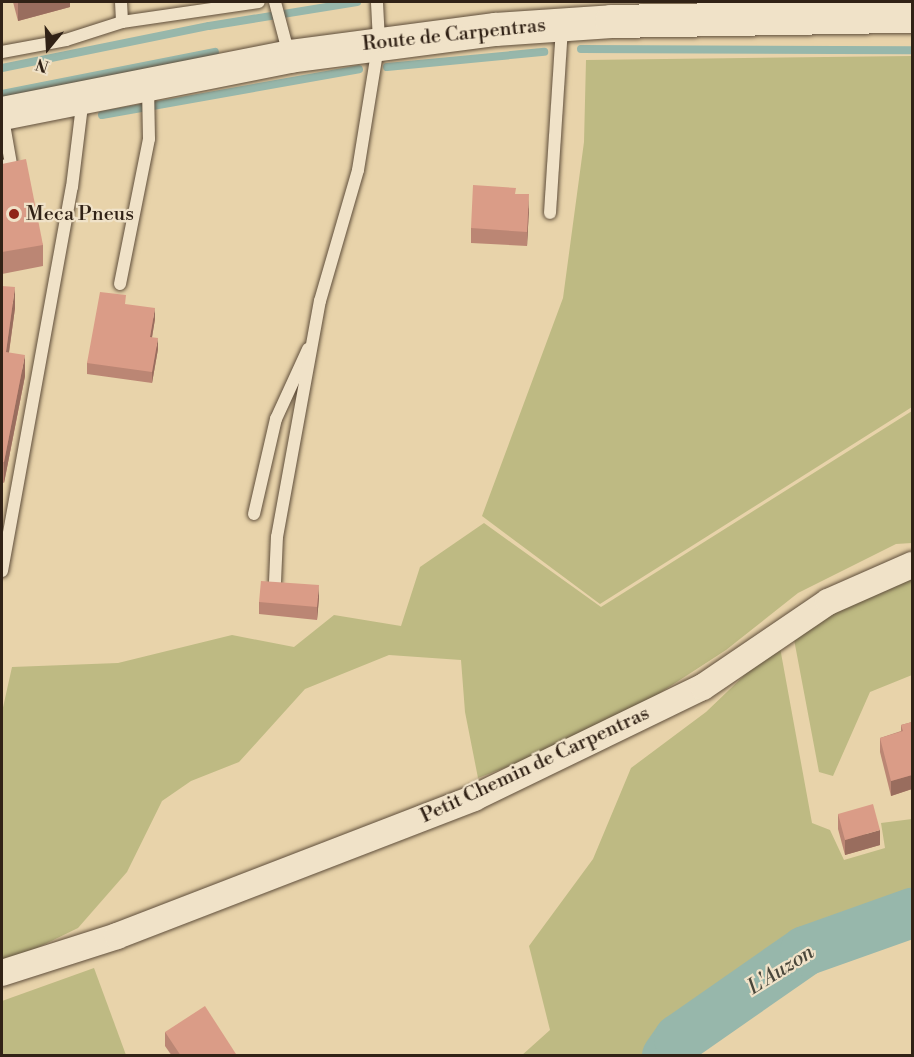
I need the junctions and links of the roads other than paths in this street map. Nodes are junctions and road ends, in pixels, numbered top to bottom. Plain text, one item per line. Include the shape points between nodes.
1 (121, 2) edge
2 (259, 2) edge
3 (275, 2) edge
4 (376, 2) edge
5 (912, 16) edge
6 (122, 22) junction
7 (562, 24) junction
8 (379, 41) junction
9 (2, 52) edge
10 (289, 56) junction
11 (148, 84) junction
12 (83, 97) junction
13 (2, 113) edge
14 (2, 166) edge
15 (550, 213) dead end
16 (120, 284) dead end
17 (314, 337) junction
18 (254, 514) dead end
19 (912, 565) edge
20 (2, 572) edge
21 (275, 582) edge
22 (2, 973) edge

1 - 6 lane
2 - 6 lane
3 - 10 lane
4 - 8 lane
5 - 7 main road, Route de Carpentras
6 - 9 lane
7 - 8 main road, Route de Carpentras
7 - 15 lane
8 - 10 main road, Route de Carpentras
8 - 17 lane via 358,170
10 - 11 main road, Route de Carpentras
11 - 12 main road, Route de Carpentras
11 - 16 lane via 149,139
12 - 13 main road, Route de Carpentras
12 - 20 lane via 72,187
13 - 14 lane via 11,164
17 - 18 lane via 276,419
17 - 21 lane via 278,537
19 - 22 street, Petit Chemin de Carpentras via 828,602 703,687 474,798 117,936

